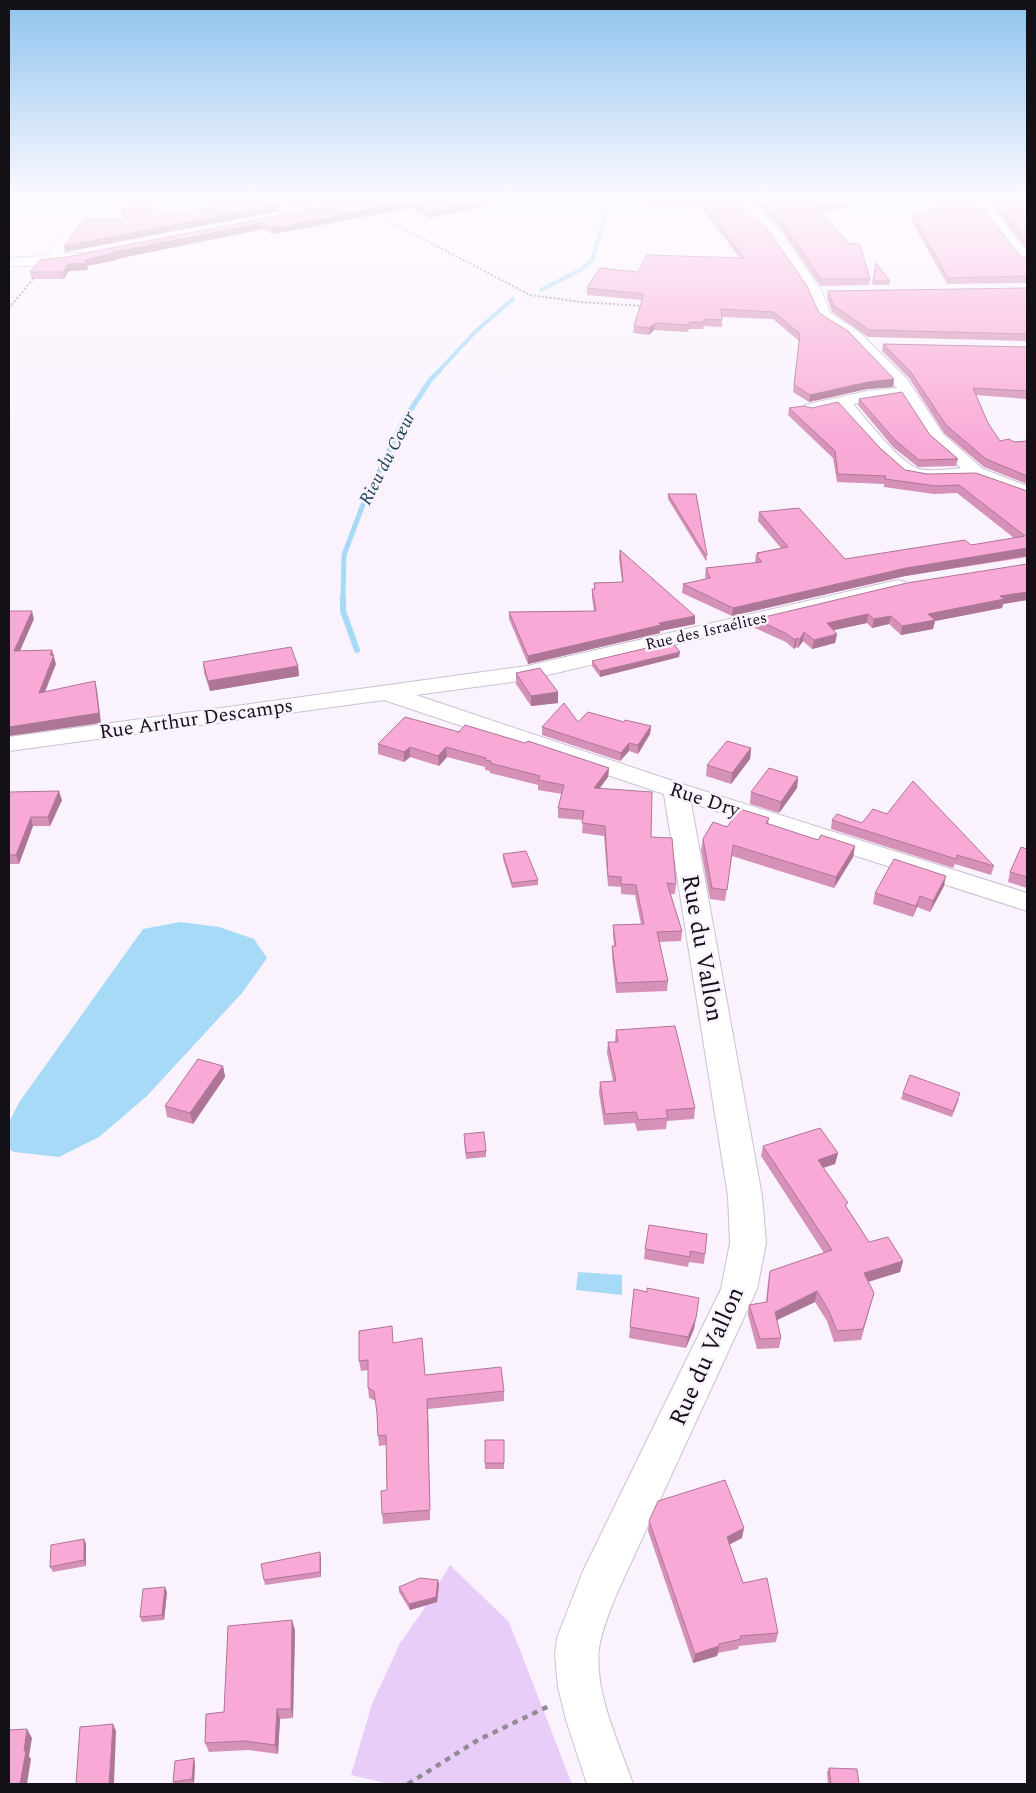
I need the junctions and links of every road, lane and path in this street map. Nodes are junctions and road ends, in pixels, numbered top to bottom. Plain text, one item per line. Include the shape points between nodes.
1 (30, 281) edge
2 (503, 281) edge
3 (807, 281) edge
4 (815, 292) junction
5 (834, 292) edge
6 (648, 306) edge
7 (9, 308) edge
8 (864, 344) junction
9 (883, 344) edge
10 (906, 392) junction
11 (841, 401) junction
12 (811, 409) edge
13 (977, 473) junction
14 (1027, 492) edge
15 (915, 583) edge
16 (384, 692) junction
17 (9, 744) edge
18 (676, 790) junction
19 (1027, 902) edge
20 (581, 1691) junction
21 (408, 1784) edge
22 (610, 1784) edge

1 - 7 path
2 - 6 path via 530,295
3 - 4 street
4 - 5 street
4 - 8 street via 824,315
8 - 9 street
8 - 10 street via 901,382
10 - 11 street
10 - 13 street via 936,437
11 - 12 street
11 - 13 street via 898,465 912,473
13 - 14 street
15 - 16 street, Rue des Israélites via 527,673
16 - 17 street, Rue Arthur Descamps
16 - 18 street, Rue Dry
18 - 19 street, Rue Dry
18 - 20 street, Rue du Vallon via 745,1196 748,1243 740,1289 598,1586 584,1622 576,1654
20 - 21 path via 478,1740
20 - 22 street, Rue du Vallon

